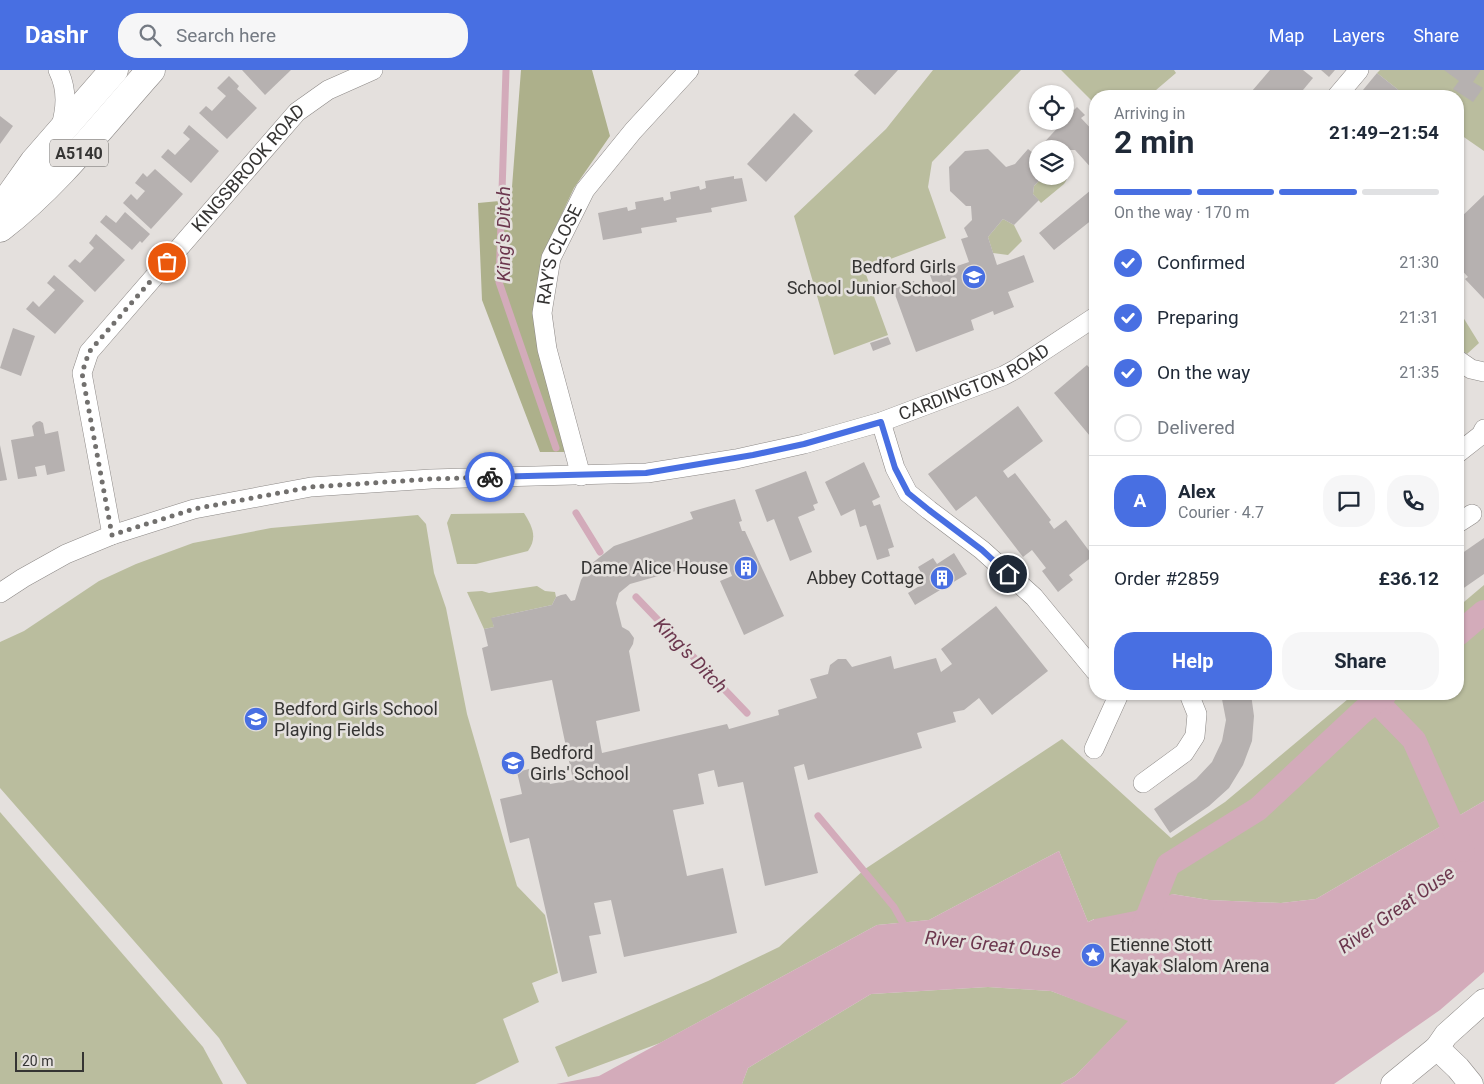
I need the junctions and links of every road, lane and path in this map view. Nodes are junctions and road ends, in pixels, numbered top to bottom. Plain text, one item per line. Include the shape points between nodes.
1 (58, 70) edge
2 (114, 70) edge
3 (151, 70) edge
4 (373, 70) edge
5 (689, 70) edge
6 (1359, 70) edge
7 (1342, 90) edge
8 (58, 133) junction
9 (0, 210) edge
10 (0, 228) edge
11 (1089, 320) edge
12 (1464, 364) edge
13 (1484, 372) edge
14 (881, 422) junction
15 (1484, 429) edge
16 (1464, 448) edge
17 (580, 476) junction
18 (112, 535) junction
19 (0, 593) edge
20 (1089, 663) edge
21 (1116, 700) edge
22 (1192, 700) edge
23 (1094, 748) dead end
24 (1143, 782) dead end
25 (1484, 1001) edge
26 (1437, 1048) junction
27 (1393, 1084) edge
28 (1471, 1084) edge

1 - 8 street via 64,84 65,99
2 - 8 main road, A5140
3 - 10 main road, A5140 via 67,168
4 - 18 street, KINGSBROOK ROAD via 328,90 297,112 89,352 82,373
5 - 17 street, RAY'S CLOSE via 585,190 551,258 542,313 547,349
6 - 7 street
8 - 9 main road, A5140
11 - 14 street, CARDINGTON ROAD via 1003,376
12 - 13 street
14 - 17 street, CARDINGTON ROAD via 736,459 646,473
14 - 20 street via 895,468 908,493 982,550 1034,597
15 - 16 street
17 - 18 street, CARDINGTON ROAD via 431,479 311,487 194,509
18 - 19 street, CARDINGTON ROAD via 66,554
21 - 23 street
22 - 24 street via 1197,714 1195,736 1184,753
25 - 26 street via 1446,1035
26 - 27 street
26 - 28 street

